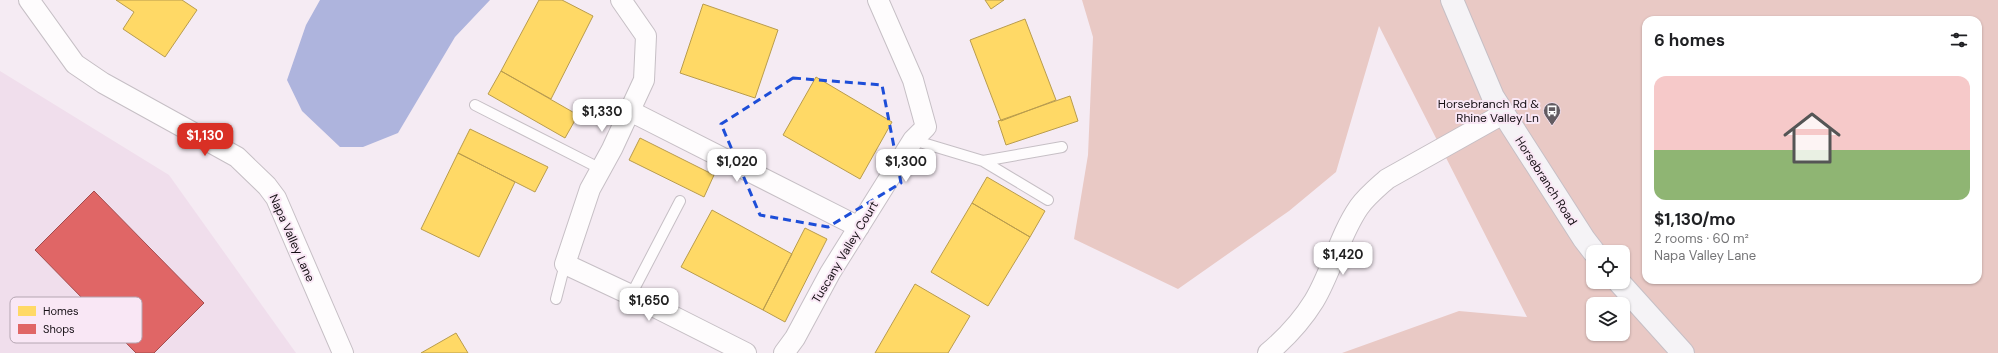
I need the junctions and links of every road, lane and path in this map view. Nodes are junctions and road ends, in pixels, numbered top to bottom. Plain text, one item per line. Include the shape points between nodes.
1 (29, 0) edge
2 (621, 0) edge
3 (878, 0) edge
4 (1452, 0) edge
5 (475, 105) dead end
6 (630, 111) junction
7 (1503, 114) junction
8 (913, 140) junction
9 (1062, 147) dead end
10 (983, 161) junction
11 (601, 169) junction
12 (1048, 200) dead end
13 (680, 201) dead end
14 (859, 227) junction
15 (1589, 245) edge
16 (565, 264) junction
17 (1625, 289) edge
18 (631, 295) junction
19 (556, 299) dead end
20 (343, 353) edge
21 (746, 353) edge
22 (784, 353) edge
23 (1268, 353) edge
24 (1682, 353) edge

1 - 20 street, Napa Valley Lane via 75,64 103,83 237,157 267,186 276,198
2 - 6 street via 646,36 644,80
3 - 8 street, Tuscany Valley Court via 913,80 926,127
4 - 7 street, Horsebranch Road via 1493,97
5 - 11 lane
6 - 11 street
6 - 14 street
7 - 15 street, Horsebranch Road
7 - 23 street via 1387,179 1371,193 1359,207 1340,242 1315,300 1294,330
8 - 10 lane
8 - 14 street, Tuscany Valley Court
9 - 10 lane
10 - 12 lane
11 - 16 street via 590,189
13 - 18 lane
14 - 22 street, Tuscany Valley Court
16 - 18 street
16 - 19 lane
17 - 24 street
18 - 21 street

